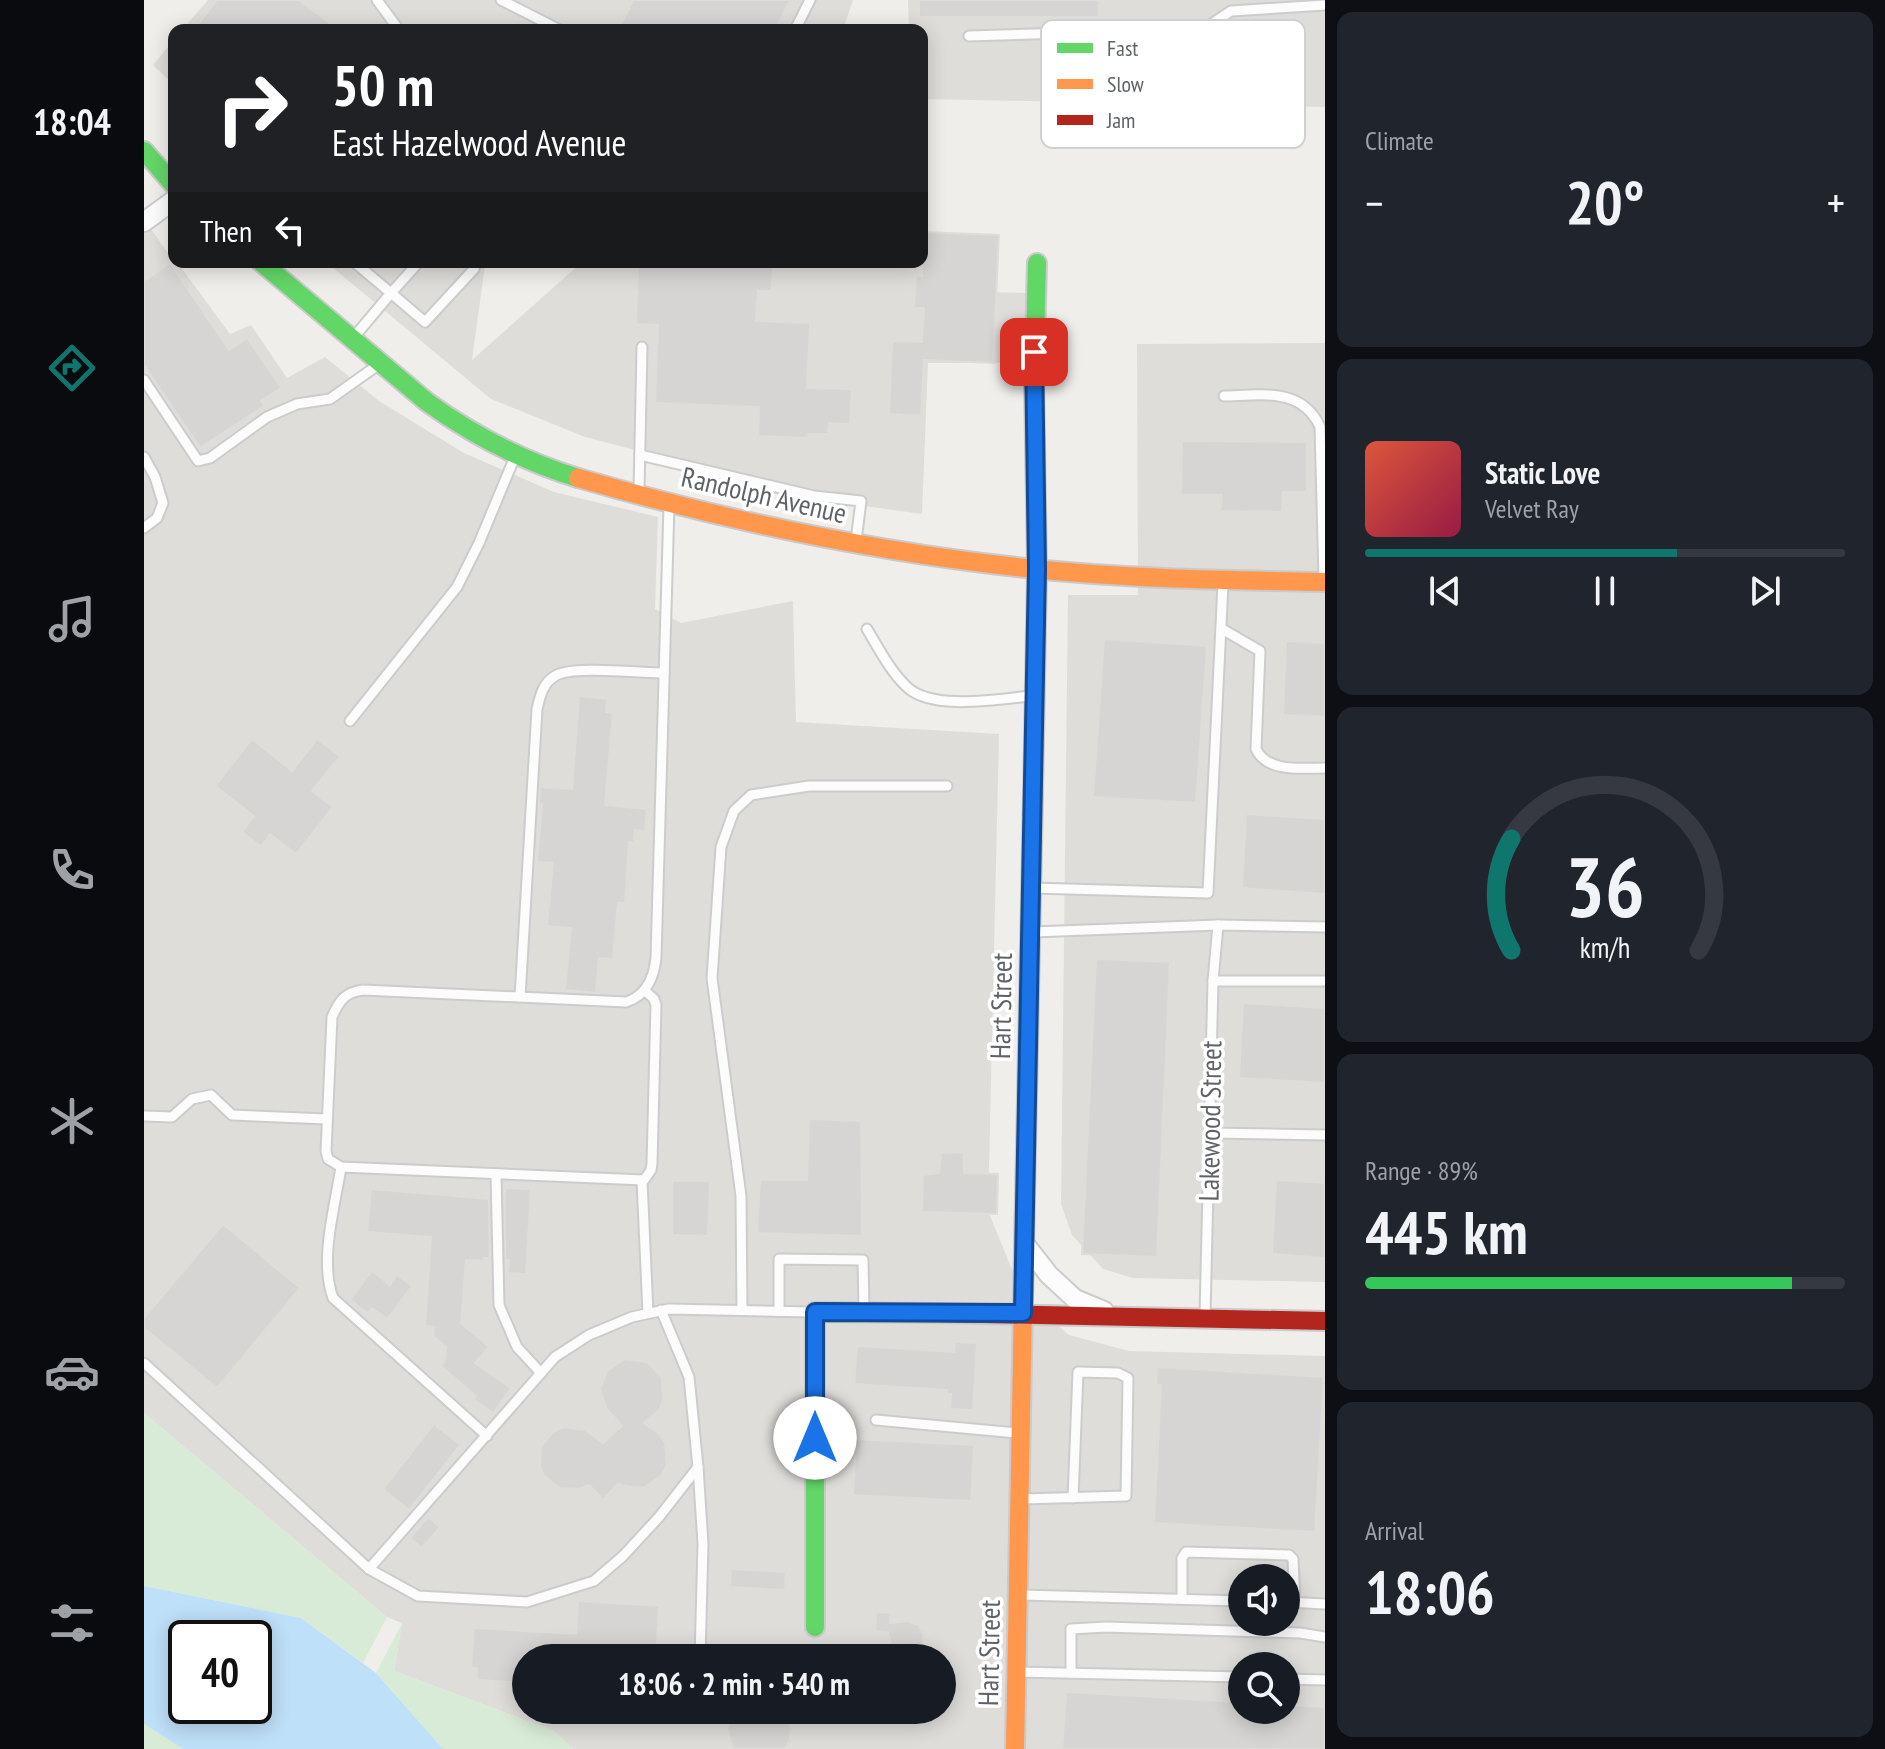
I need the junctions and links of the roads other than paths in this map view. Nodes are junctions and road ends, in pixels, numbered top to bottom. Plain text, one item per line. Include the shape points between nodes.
1 (377, 0) edge
2 (501, 0) edge
3 (810, 0) edge
4 (1325, 5) edge
5 (1218, 20) edge
6 (395, 24) edge
7 (548, 24) edge
8 (798, 24) edge
9 (1041, 34) edge
10 (969, 36) dead end
11 (144, 151) edge
12 (168, 178) edge
13 (168, 204) edge
14 (144, 222) edge
15 (1037, 263) dead end
16 (268, 268) edge
17 (361, 268) edge
18 (414, 268) edge
19 (474, 268) edge
20 (391, 293) junction
21 (353, 339) junction
22 (642, 347) dead end
23 (381, 363) junction
24 (144, 380) edge
25 (1224, 396) dead end
26 (640, 455) junction
27 (515, 456) junction
28 (144, 457) edge
29 (639, 494) junction
30 (669, 502) junction
31 (144, 528) edge
32 (856, 545) junction
33 (1037, 569) junction
34 (1223, 580) junction
35 (1324, 582) edge
36 (867, 629) dead end
37 (1222, 629) junction
38 (664, 673) junction
39 (1034, 695) junction
40 (350, 721) dead end
41 (1325, 768) edge
42 (947, 786) dead end
43 (1031, 888) junction
44 (1218, 925) junction
45 (1325, 927) edge
46 (1030, 932) junction
47 (1213, 981) junction
48 (1325, 981) edge
49 (644, 990) junction
50 (520, 997) junction
51 (144, 1116) edge
52 (327, 1119) junction
53 (1209, 1133) junction
54 (1325, 1135) edge
55 (341, 1167) junction
56 (496, 1174) junction
57 (642, 1181) junction
58 (1024, 1243) junction
59 (661, 1310) junction
60 (742, 1310) junction
61 (779, 1311) junction
62 (815, 1312) junction
63 (864, 1312) junction
64 (648, 1313) junction
65 (1023, 1313) junction
66 (1114, 1316) junction
67 (1204, 1318) junction
68 (1325, 1321) edge
69 (144, 1363) edge
70 (541, 1373) junction
71 (876, 1420) dead end
72 (1021, 1434) junction
73 (487, 1436) junction
74 (698, 1467) junction
75 (1073, 1498) junction
76 (1020, 1499) junction
77 (1293, 1564) edge
78 (369, 1569) junction
79 (1018, 1595) junction
80 (1182, 1599) junction
81 (1228, 1601) edge
82 (1300, 1603) edge
83 (1325, 1604) edge
84 (815, 1627) dead end
85 (1325, 1637) edge
86 (700, 1644) edge
87 (1016, 1672) junction
88 (1071, 1673) junction
89 (1228, 1677) edge
90 (1300, 1679) edge
91 (1325, 1680) edge
92 (1015, 1749) edge

1 - 6 lane
2 - 7 lane
3 - 8 lane
4 - 5 lane via 1231,11
9 - 10 lane
11 - 12 street
13 - 14 street
15 - 33 street, Hart Street
16 - 21 street, Randolph Avenue
17 - 20 lane
18 - 20 lane
19 - 20 lane via 425,322
20 - 21 lane
21 - 23 street, Randolph Avenue
22 - 26 lane
23 - 24 lane via 330,399 297,404 267,417 198,461
23 - 27 street, Randolph Avenue via 455,422
25 - 35 lane via 1286,395 1315,417 1320,427
26 - 29 lane
26 - 32 lane via 814,496 861,501
27 - 29 street, Randolph Avenue
27 - 40 lane via 457,587
28 - 31 lane via 163,503 157,518
29 - 30 street, Randolph Avenue
30 - 32 street, Randolph Avenue
30 - 38 lane
32 - 33 street, Randolph Avenue
33 - 34 street, Randolph Avenue
33 - 39 street, Hart Street
34 - 35 street, Randolph Avenue
34 - 37 lane
36 - 39 lane via 908,690 923,696 946,702
37 - 41 lane via 1260,651 1259,757 1283,767
37 - 43 lane via 1208,893
38 - 49 lane via 656,958
38 - 50 lane via 568,671 552,677 543,688 537,709
39 - 43 street, Hart Street
42 - 60 lane via 809,786 751,795 734,811 721,847 712,978 741,1196
43 - 46 street, Hart Street
44 - 45 lane
44 - 46 lane
44 - 47 lane, Lakewood Street
46 - 58 street, Hart Street
47 - 48 lane
47 - 53 lane, Lakewood Street
49 - 50 lane via 626,1002
49 - 57 lane via 656,1005 651,1170
50 - 52 lane via 363,990 344,996 332,1017
51 - 52 lane via 172,1117 192,1099 211,1095 232,1115
52 - 55 lane via 328,1159
53 - 54 lane
53 - 67 lane, Lakewood Street
55 - 56 lane
55 - 73 lane via 327,1263 333,1298
56 - 57 lane
56 - 70 lane via 499,1305 517,1347
57 - 64 lane
58 - 65 street, Hart Street
58 - 66 street via 1075,1299
59 - 60 lane
59 - 64 lane
59 - 74 lane via 689,1377
60 - 61 lane
61 - 62 lane
61 - 63 lane via 779,1259 863,1260
62 - 63 street
62 - 84 street
63 - 65 street
64 - 70 lane via 589,1335
65 - 66 street
65 - 72 street, Hart Street
66 - 67 street
67 - 68 street
69 - 78 lane
70 - 73 lane
71 - 72 lane
72 - 76 street, Hart Street
73 - 78 lane
74 - 78 lane via 659,1517 594,1581 527,1602 418,1596
74 - 86 lane
75 - 75 lane via 1126,1496 1128,1378 1118,1373 1078,1372
75 - 76 lane
76 - 79 street, Hart Street
77 - 80 lane via 1289,1555 1186,1552
79 - 80 lane
79 - 87 street, Hart Street
80 - 81 lane
82 - 83 lane
85 - 88 lane via 1071,1629
87 - 88 lane
87 - 92 street, Hart Street
88 - 89 lane
90 - 91 lane

